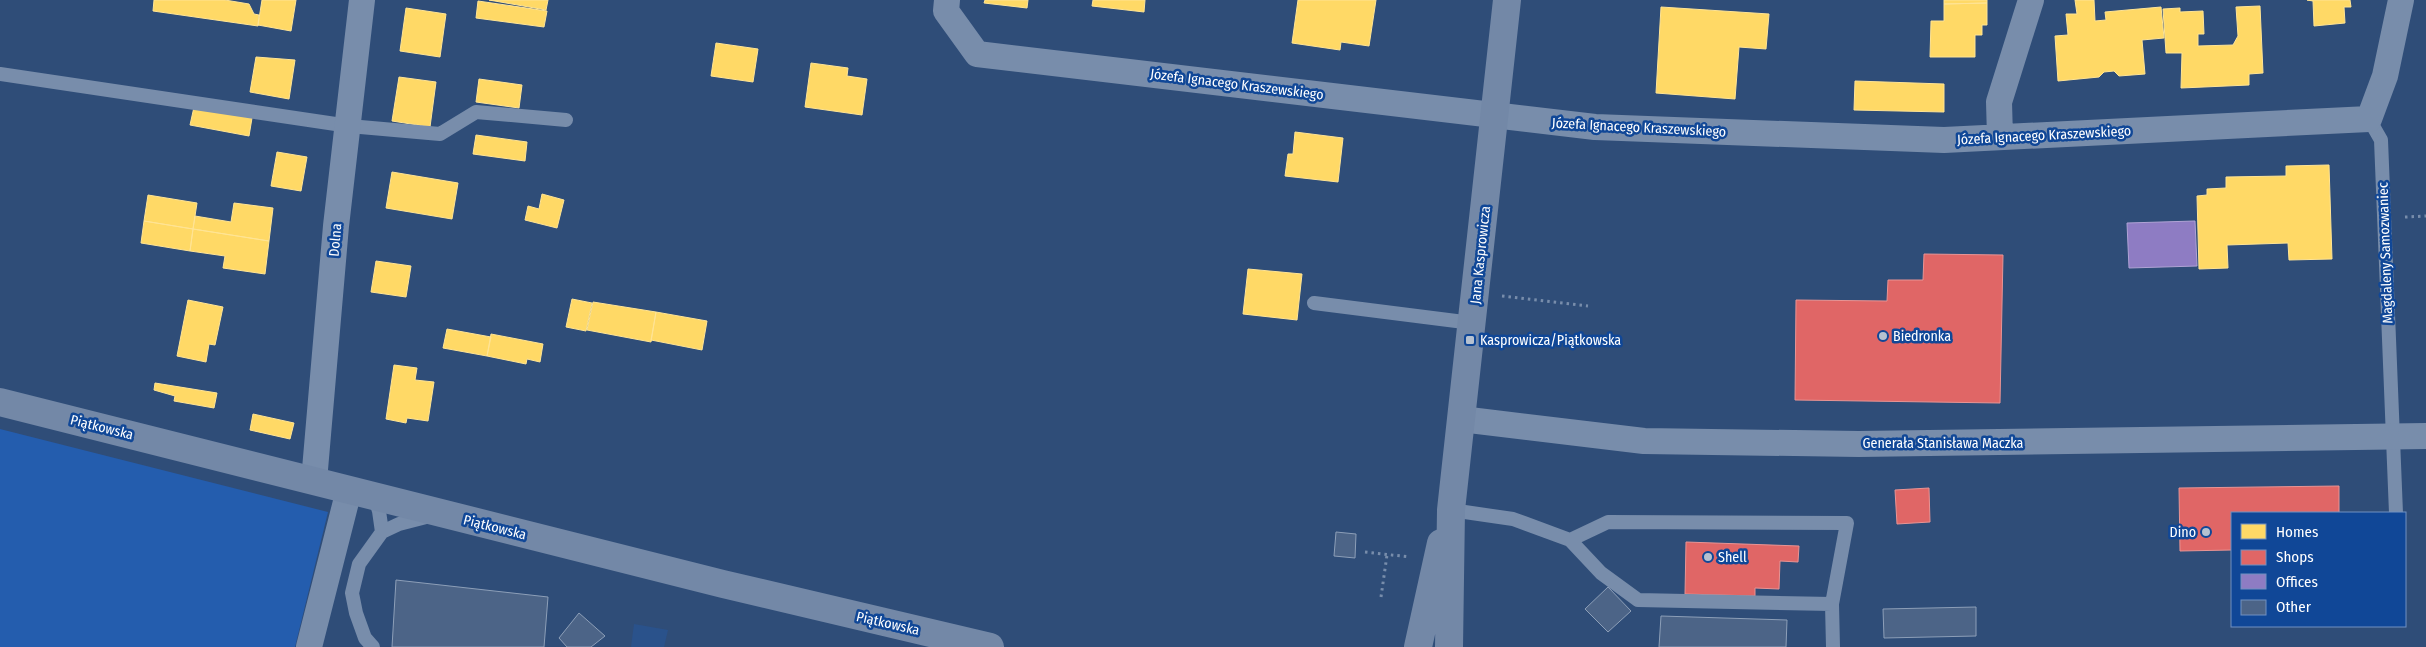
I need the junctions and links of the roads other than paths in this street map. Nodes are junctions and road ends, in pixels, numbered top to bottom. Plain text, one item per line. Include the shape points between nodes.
1 (362, 0) edge
2 (947, 0) edge
3 (1507, 0) edge
4 (2032, 0) edge
5 (2402, 0) edge
6 (0, 74) edge
7 (1495, 114) junction
8 (2368, 119) junction
9 (566, 120) dead end
10 (349, 126) junction
11 (2000, 137) junction
12 (1314, 304) dead end
13 (1472, 323) junction
14 (0, 402) edge
15 (1461, 419) junction
16 (2426, 436) edge
17 (2392, 438) junction
18 (314, 481) junction
19 (361, 493) junction
20 (1451, 510) junction
21 (2396, 512) edge
22 (441, 513) junction
23 (382, 532) junction
24 (1570, 540) junction
25 (1832, 604) junction
26 (309, 647) edge
27 (372, 647) edge
28 (990, 647) edge
29 (1418, 647) edge
30 (1449, 647) edge
31 (1833, 647) edge

1 - 10 street, Dolna
2 - 7 street, Józefa Ignacego Kraszewskiego via 946,11 977,54
3 - 7 main road, Jana Kasprowicza
4 - 11 street via 1999,102
5 - 8 street via 2385,76
6 - 10 lane
7 - 11 street, Józefa Ignacego Kraszewskiego via 1595,127 1944,140
7 - 13 main road, Jana Kasprowicza
8 - 11 street, Józefa Ignacego Kraszewskiego
8 - 17 lane, Magdaleny Samozwaniec via 2381,140
9 - 10 lane via 476,112 440,134
10 - 18 street, Dolna via 336,226
12 - 13 lane
13 - 15 main road, Jana Kasprowicza
14 - 18 main road, Piątkowska
15 - 17 street, Generała Stanisława Maczka via 1644,442 1859,444
15 - 20 main road, Jana Kasprowicza
16 - 17 street, Generała Stanisława Maczka
17 - 21 lane, Magdaleny Samozwaniec
18 - 19 main road, Piątkowska
19 - 22 main road, Piątkowska
19 - 23 lane via 379,511
19 - 26 street
20 - 24 lane via 1513,519
20 - 29 main road, Jana Kasprowicza via 1435,565
20 - 30 main road, Jana Kasprowicza
22 - 23 lane
22 - 28 main road, Piątkowska
23 - 27 lane via 359,564 352,593 356,613
24 - 25 lane via 1601,572 1638,600
24 - 25 lane via 1608,522 1847,523
25 - 31 lane

